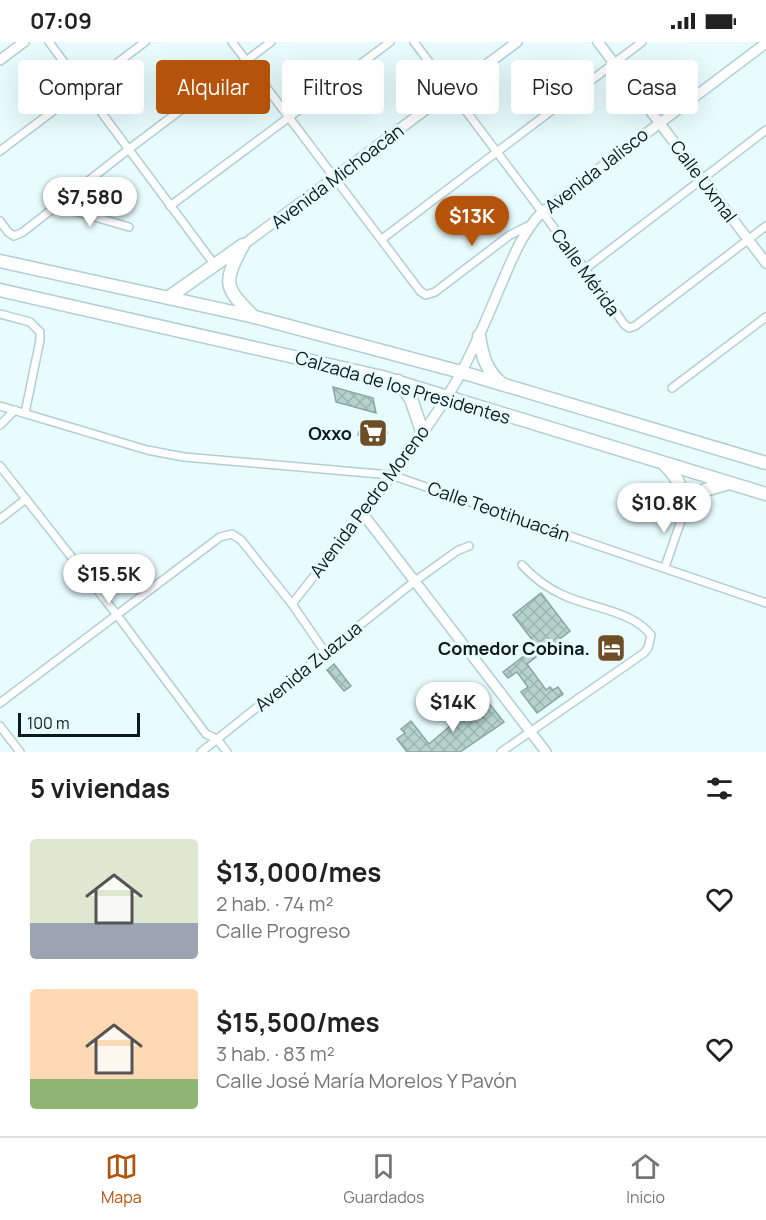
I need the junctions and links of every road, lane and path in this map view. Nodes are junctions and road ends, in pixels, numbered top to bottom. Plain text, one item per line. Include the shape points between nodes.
1 (24, 42) edge
2 (49, 42) edge
3 (145, 42) edge
4 (232, 42) edge
5 (271, 42) edge
6 (390, 42) edge
7 (414, 42) edge
8 (517, 42) edge
9 (598, 42) edge
10 (642, 42) edge
11 (766, 43) edge
12 (0, 60) edge
13 (63, 60) edge
14 (121, 60) edge
15 (245, 60) edge
16 (247, 60) edge
17 (428, 60) edge
18 (493, 60) edge
19 (612, 60) edge
20 (618, 60) edge
21 (606, 69) edge
22 (270, 92) edge
23 (49, 114) edge
24 (103, 114) edge
25 (176, 114) edge
26 (420, 114) edge
27 (469, 114) edge
28 (654, 114) edge
29 (289, 117) junction
30 (660, 121) junction
31 (766, 130) edge
32 (129, 149) junction
33 (0, 151) edge
34 (498, 152) junction
35 (335, 178) junction
36 (703, 178) junction
37 (57, 206) junction
38 (170, 206) junction
39 (542, 212) junction
40 (0, 221) edge
41 (528, 226) junction
42 (766, 226) edge
43 (129, 227) dead end
44 (382, 239) junction
45 (748, 239) junction
46 (243, 245) junction
47 (0, 261) edge
48 (766, 263) edge
49 (214, 264) junction
50 (585, 269) junction
51 (0, 290) edge
52 (169, 297) junction
53 (0, 314) edge
54 (255, 317) junction
55 (766, 317) edge
56 (479, 336) junction
57 (461, 372) junction
58 (398, 381) junction
59 (503, 385) junction
60 (672, 388) dead end
61 (446, 397) junction
62 (0, 406) edge
63 (15, 410) junction
64 (25, 413) junction
65 (0, 425) edge
66 (422, 431) junction
67 (766, 463) edge
68 (663, 464) junction
69 (0, 466) edge
70 (391, 475) junction
71 (730, 483) junction
72 (766, 494) edge
73 (26, 499) junction
74 (686, 509) junction
75 (363, 514) junction
76 (0, 519) edge
77 (469, 546) dead end
78 (522, 565) dead end
79 (665, 567) junction
80 (415, 581) junction
81 (766, 603) edge
82 (292, 604) junction
83 (117, 615) junction
84 (326, 652) junction
85 (0, 703) edge
86 (0, 726) edge
87 (530, 731) junction
88 (217, 739) junction
89 (20, 752) edge
90 (201, 752) edge
91 (227, 752) edge
92 (501, 752) edge
93 (546, 752) edge

1 - 12 street
2 - 13 street
3 - 14 street
4 - 15 street
5 - 16 street
6 - 29 street
7 - 17 street, Calle Mérida
8 - 18 street, Avenida Michoacán
9 - 19 street, Calle Uxmal
10 - 20 street
11 - 30 street, Avenida Jalisco
21 - 34 street
22 - 29 street
23 - 33 street
24 - 32 street
25 - 32 street
26 - 35 street, Avenida Michoacán
27 - 34 street, Calle Mérida
28 - 30 street, Calle Uxmal
29 - 35 street
29 - 38 street
30 - 36 street, Calle Uxmal
30 - 39 street, Avenida Jalisco
31 - 36 street
32 - 37 street
32 - 38 street
34 - 39 street, Calle Mérida
34 - 44 street
35 - 44 street
35 - 46 street, Avenida Michoacán
36 - 45 street, Calle Uxmal
36 - 50 street
37 - 40 street via 14,236
37 - 43 street
38 - 49 street
39 - 41 street, Avenida Jalisco
39 - 50 street, Calle Mérida
41 - 44 street via 426,295
41 - 56 street, Avenida Jalisco
42 - 45 street
45 - 48 street, Calle Uxmal
45 - 50 street, Calle Mérida via 629,328
46 - 49 highway
46 - 54 highway via 229,273 229,284 232,293
47 - 52 highway, Calzada de los Presidentes
49 - 52 highway
51 - 58 highway, Calzada de los Presidentes
52 - 54 highway, Calzada de los Presidentes
53 - 64 street via 30,322 40,332
54 - 57 highway, Calzada de los Presidentes
55 - 60 street
56 - 57 street, Avenida Jalisco
56 - 59 highway via 485,363
57 - 59 highway, Calzada de los Presidentes
57 - 61 street, Avenida Pedro Moreno
58 - 61 highway, Calzada de los Presidentes
58 - 66 highway via 411,399
59 - 67 highway, Calzada de los Presidentes
61 - 66 street, Avenida Pedro Moreno
61 - 68 highway, Calzada de los Presidentes
62 - 63 street, Calle Teotihuacán
63 - 64 street, Calle Teotihuacán
63 - 65 street
64 - 70 street, Calle Teotihuacán via 147,450 184,457
66 - 70 street, Avenida Pedro Moreno
68 - 71 highway, Calzada de los Presidentes
68 - 74 highway via 682,486
69 - 73 street
70 - 75 street, Avenida Pedro Moreno
70 - 79 street, Calle Teotihuacán
71 - 72 highway, Calzada de los Presidentes
71 - 74 highway via 705,490
73 - 76 street
73 - 83 street
74 - 79 street
75 - 80 street
75 - 82 street, Avenida Pedro Moreno
77 - 80 street, Avenida Zuazua
78 - 87 street via 533,577 564,596 623,617 651,635 648,648
79 - 81 street, Calle Teotihuacán
80 - 84 street, Avenida Zuazua
80 - 87 street
82 - 83 street via 232,534 220,537
82 - 84 street
83 - 85 street
83 - 88 street via 206,734
84 - 88 street, Avenida Zuazua
86 - 89 street
87 - 92 street
87 - 93 street
88 - 90 street, Avenida Zuazua
88 - 91 street

